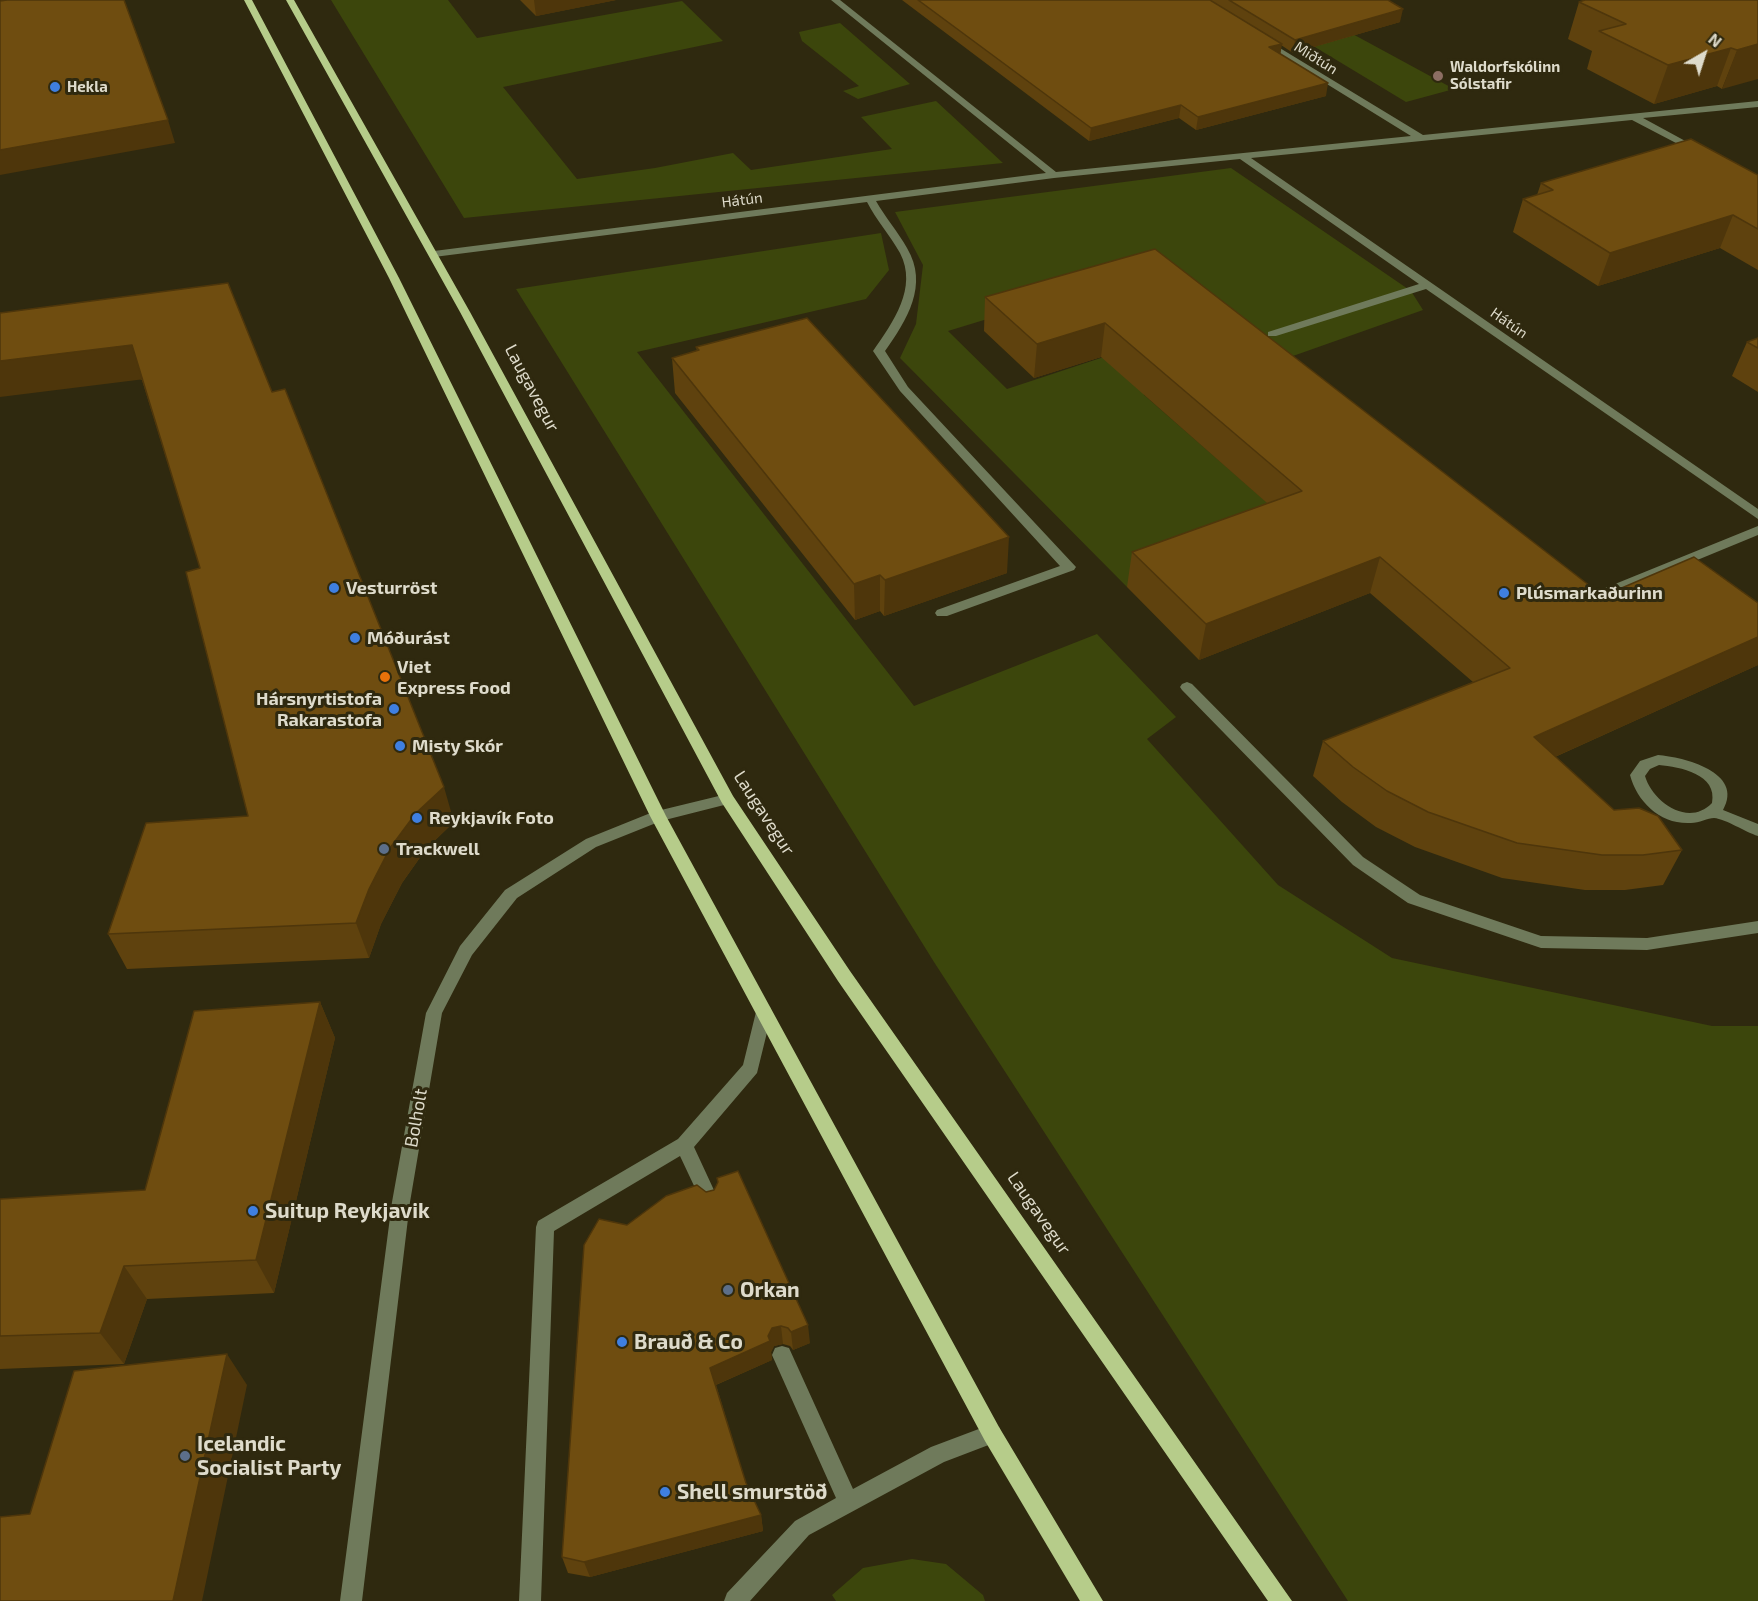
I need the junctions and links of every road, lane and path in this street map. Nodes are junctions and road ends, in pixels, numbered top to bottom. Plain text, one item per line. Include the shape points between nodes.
1 (248, 0) edge
2 (290, 0) edge
3 (835, 0) edge
4 (1258, 38) edge
5 (1758, 104) edge
6 (1633, 117) junction
7 (1421, 138) junction
8 (1242, 156) junction
9 (1711, 158) edge
10 (1054, 175) junction
11 (870, 199) junction
12 (434, 254) junction
13 (1427, 285) junction
14 (1272, 334) dead end
15 (1758, 515) edge
16 (1758, 530) edge
17 (1569, 607) edge
18 (942, 613) dead end
19 (1187, 687) dead end
20 (727, 799) junction
21 (1714, 812) junction
22 (658, 816) junction
23 (1758, 830) edge
24 (1758, 927) edge
25 (764, 1012) junction
26 (684, 1145) junction
27 (710, 1201) edge
28 (782, 1355) edge
29 (992, 1434) junction
30 (848, 1501) junction
31 (351, 1601) edge
32 (530, 1601) edge
33 (735, 1601) edge
34 (1092, 1601) edge
35 (1281, 1601) edge

1 - 22 main road via 394,278
2 - 12 main road, Laugavegur
3 - 10 street
4 - 7 street, Miðtún
5 - 6 street, Hátún
6 - 7 street, Hátún
6 - 9 street
7 - 8 street, Hátún
8 - 10 street, Hátún
8 - 13 street, Hátún
10 - 11 street, Hátún
11 - 12 street, Hátún
11 - 18 street via 909,262 913,290 879,351 904,389 1069,567
12 - 20 main road, Laugavegur
13 - 14 street
13 - 15 street, Hátún
16 - 17 street
19 - 24 street via 1358,861 1414,899 1541,942 1647,944
20 - 22 street, Bolholt
20 - 35 main road, Laugavegur via 844,976
21 - 21 street via 1721,801 1719,789 1694,766 1658,760 1645,765 1637,775 1639,788 1663,811 1682,817
21 - 23 street
22 - 25 main road
22 - 31 street, Bolholt via 591,843 511,894 466,951 434,1013 401,1202
25 - 26 street via 751,1068
25 - 29 main road
26 - 27 street
26 - 32 street via 545,1227
28 - 30 street
29 - 30 street via 938,1454
29 - 34 main road
30 - 33 street via 802,1528

